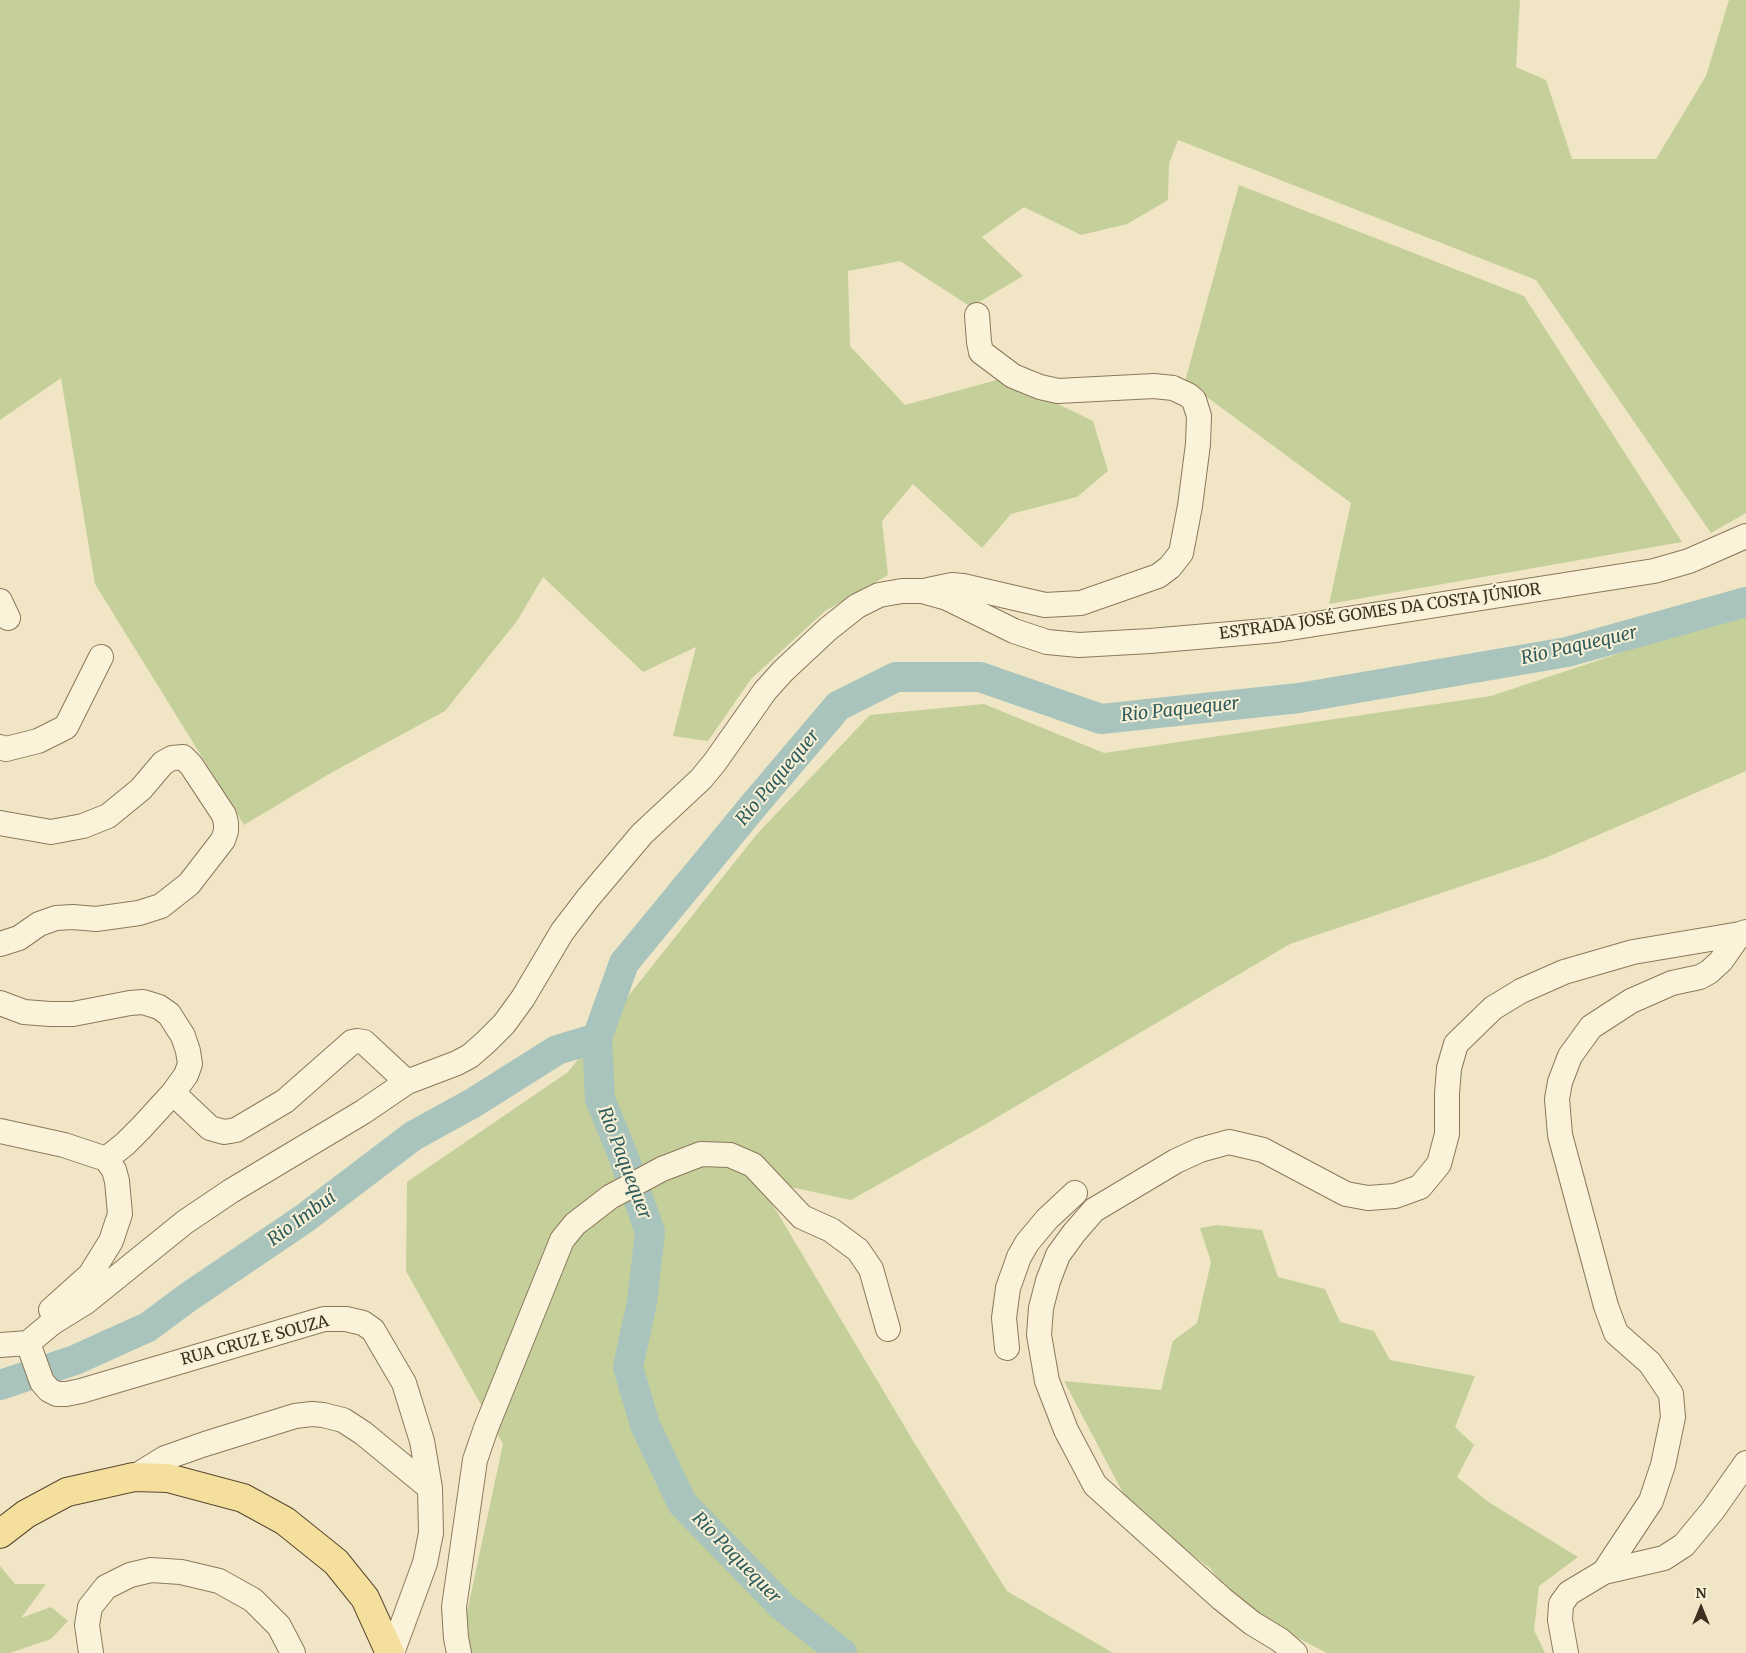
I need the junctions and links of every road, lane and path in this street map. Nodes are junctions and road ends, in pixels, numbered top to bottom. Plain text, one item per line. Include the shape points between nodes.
1 (977, 316) dead end
2 (1746, 536) edge
3 (922, 592) junction
4 (101, 657) dead end
5 (0, 748) edge
6 (0, 823) edge
7 (1743, 933) edge
8 (0, 944) edge
9 (0, 1004) edge
10 (407, 1082) junction
11 (173, 1093) junction
12 (0, 1131) edge
13 (106, 1159) junction
14 (1075, 1193) dead end
15 (1048, 1219) junction
16 (1074, 1233) junction
17 (888, 1328) dead end
18 (0, 1346) edge
19 (1006, 1348) dead end
20 (31, 1351) junction
21 (1746, 1463) edge
22 (134, 1478) junction
23 (430, 1488) junction
24 (0, 1534) edge
25 (1604, 1572) junction
26 (91, 1653) edge
27 (293, 1653) edge
28 (391, 1653) edge
29 (459, 1653) edge
30 (1296, 1653) edge
31 (1566, 1653) edge

1 - 3 street via 981,352 1013,376 1040,387 1058,391 1154,386 1173,388 1194,400 1199,416 1198,444 1181,553 1158,576 1080,603 1045,605 952,585
2 - 3 street, ESTRADA JOSÉ GOMES DA COSTA JÚNIOR via 1654,571 1277,630 1150,642 1078,645 1047,642 1014,631 947,598
3 - 10 street, ESTRADA JOSÉ GOMES DA COSTA JÚNIOR via 879,595 858,606 783,671 701,779 642,834 588,898 562,932 504,1024 470,1056
4 - 5 street via 66,727 38,741
6 - 8 street via 51,832 83,826 108,816 141,789 163,763 172,758 183,758 224,815 226,831 223,840 189,884 161,906 139,913 96,919 56,918 39,924 19,938
7 - 16 street via 1633,952 1564,972 1493,1008 1456,1044 1449,1068 1447,1134 1439,1164 1420,1187 1395,1196 1368,1198 1346,1194 1263,1150 1229,1142 1176,1161 1094,1210
7 - 25 street via 1709,972 1672,983 1631,1001 1591,1027 1570,1056 1560,1082 1557,1099 1560,1135 1606,1306 1616,1333 1650,1363 1671,1394 1673,1417 1651,1501
9 - 11 street via 24,1012 50,1014 74,1014 130,1002 159,1007 169,1014 188,1051 190,1064
10 - 11 street via 364,1042 358,1041 352,1042 285,1101 236,1130 224,1132 210,1128
10 - 20 street, ESTRADA JOSÉ GOMES DA COSTA JÚNIOR via 363,1112 231,1190 185,1222 86,1302 52,1323
11 - 13 street via 125,1144
12 - 13 street via 64,1145
13 - 20 street via 117,1181 120,1214 111,1241 90,1275 32,1331
14 - 15 street
15 - 16 street
15 - 19 street via 1027,1243 1012,1272 1004,1318
16 - 30 street via 1058,1255 1048,1281 1039,1334 1047,1381 1066,1430 1095,1485 1222,1599
17 - 29 street via 871,1269 858,1250 831,1230 802,1217 753,1165 730,1155 701,1154 662,1169 610,1196 575,1224 562,1240 476,1460 454,1607
18 - 20 street
20 - 23 street, RUA CRUZ E SOUZA via 42,1382 57,1394 81,1391 324,1318 363,1323 373,1330 404,1383 422,1441
21 - 25 street via 1684,1545 1664,1558
22 - 23 street via 165,1458 295,1416 312,1414 350,1424
22 - 24 main road via 67,1492 26,1514
22 - 28 main road via 168,1478 243,1498 285,1521 336,1562 364,1598
23 - 28 street, RUA CRUZ E SOUZA via 432,1533 425,1563
25 - 31 street via 1569,1593 1561,1604 1560,1620
26 - 27 street via 87,1625 90,1607 106,1587 130,1575 151,1570 181,1572 219,1581 253,1600 279,1626

